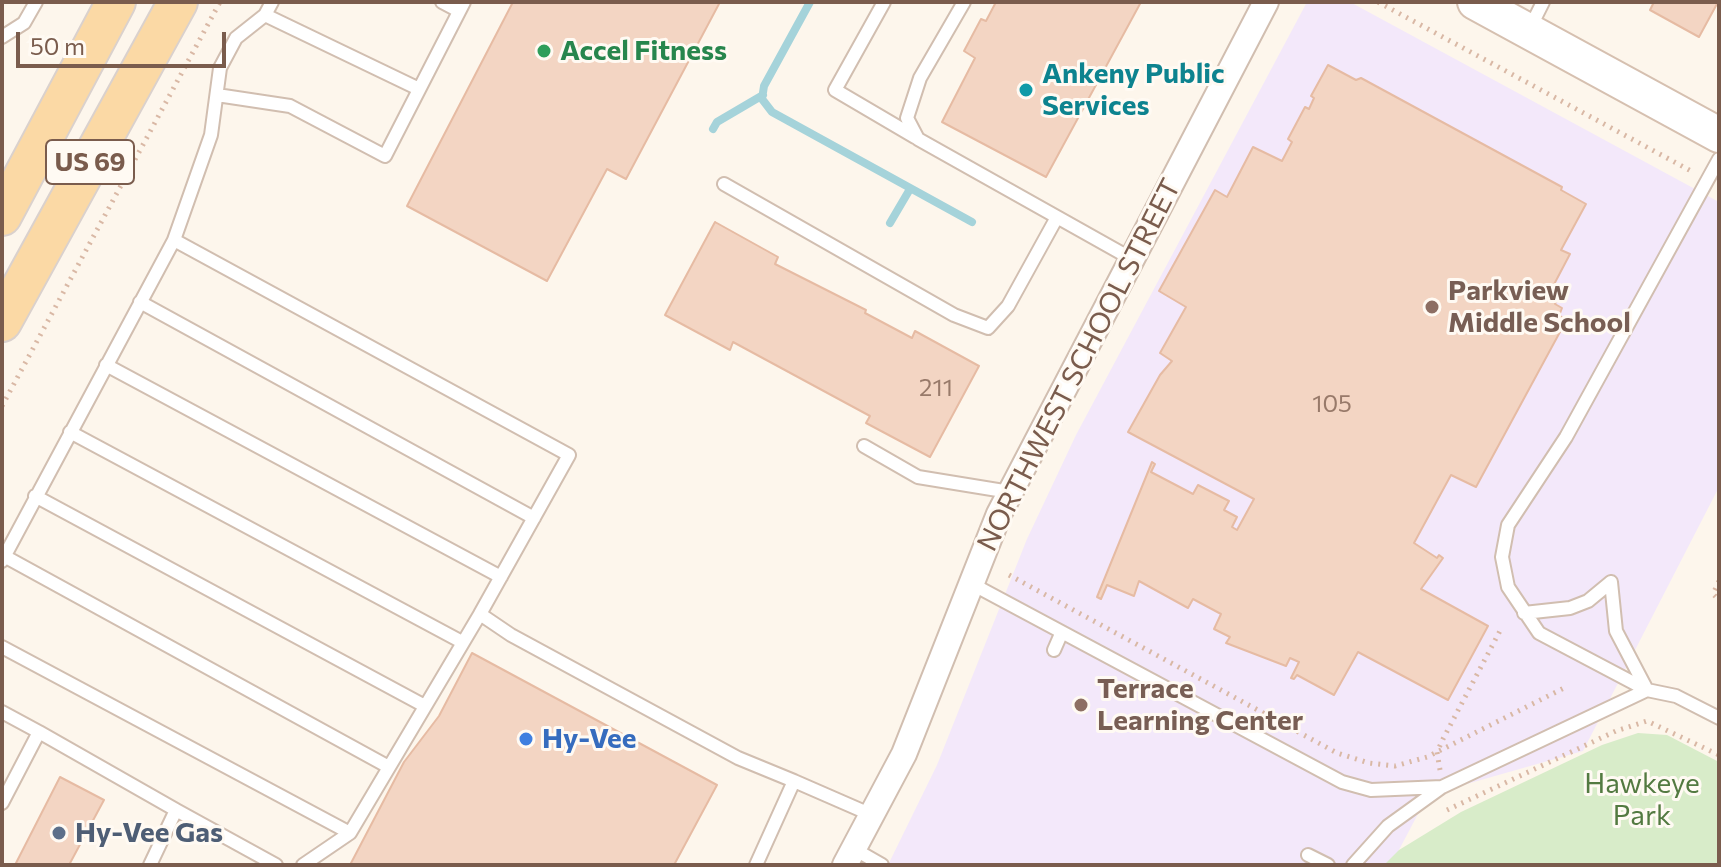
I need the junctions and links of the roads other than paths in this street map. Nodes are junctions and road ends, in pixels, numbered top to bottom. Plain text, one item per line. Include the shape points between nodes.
1 (36, 2) edge
2 (116, 2) edge
3 (178, 2) edge
4 (272, 2) edge
5 (442, 2) edge
6 (884, 2) edge
7 (964, 2) edge
8 (1266, 2) edge
9 (1475, 2) edge
10 (462, 6) edge
11 (265, 15) junction
12 (1536, 17) edge
13 (6, 30) edge
14 (419, 89) junction
15 (217, 95) junction
16 (1719, 135) edge
17 (918, 139) junction
18 (1719, 159) edge
19 (724, 184) dead end
20 (2, 216) edge
21 (1056, 219) junction
22 (174, 240) junction
23 (1130, 258) junction
24 (140, 302) junction
25 (2, 322) edge
26 (106, 365) junction
27 (70, 432) junction
28 (864, 446) dead end
29 (1010, 492) junction
30 (35, 496) junction
31 (534, 518) junction
32 (8, 534) edge
33 (3, 558) edge
34 (501, 577) junction
35 (972, 584) junction
36 (1524, 613) junction
37 (480, 614) junction
38 (1061, 634) junction
39 (462, 642) junction
40 (2, 647) edge
41 (1054, 650) dead end
42 (1647, 690) junction
43 (423, 705) junction
44 (2, 712) edge
45 (1719, 718) edge
46 (39, 732) junction
47 (387, 766) junction
48 (794, 781) junction
49 (1442, 787) junction
50 (2, 803) edge
51 (176, 810) junction
52 (872, 815) junction
53 (350, 833) junction
54 (1308, 855) dead end
55 (850, 857) edge
56 (150, 865) edge
57 (276, 865) edge
58 (303, 865) edge
59 (756, 865) edge
60 (882, 865) edge
61 (1328, 865) edge
62 (1353, 865) edge

1 - 13 lane via 24,23
2 - 20 main road, US 69
3 - 25 main road, US 69
4 - 11 lane
5 - 10 lane
6 - 17 lane via 835,90
7 - 17 lane via 920,78 907,118
8 - 23 street, NORTHWEST SCHOOL STREET
9 - 12 main road
10 - 14 lane
11 - 14 lane
11 - 15 lane via 236,38 220,68
12 - 16 main road
14 - 15 lane via 385,156 290,106
15 - 22 lane via 211,135
17 - 21 lane
18 - 36 lane via 1566,437 1508,525 1502,557 1508,587
19 - 21 lane via 954,315 988,328 1008,306
21 - 23 lane
22 - 24 lane
22 - 31 lane via 569,455
23 - 29 street, NORTHWEST SCHOOL STREET
24 - 26 lane
24 - 31 lane
26 - 27 lane
26 - 34 lane
27 - 30 lane
27 - 39 lane
28 - 29 lane via 918,477
29 - 35 street, NORTHWEST SCHOOL STREET
30 - 32 lane
30 - 43 lane
31 - 34 lane
32 - 33 lane
33 - 47 lane
34 - 37 lane
35 - 38 lane
35 - 52 street, NORTHWEST SCHOOL STREET via 904,754
36 - 42 lane via 1539,633
36 - 42 lane via 1570,608 1611,582 1616,631
37 - 39 lane
37 - 48 lane via 738,758
38 - 41 lane
38 - 49 lane via 1342,782 1371,790
39 - 43 lane
40 - 53 lane
42 - 45 lane via 1676,696
42 - 49 lane
43 - 47 lane
44 - 46 lane
46 - 50 lane
46 - 51 lane
47 - 53 lane
48 - 52 lane
48 - 59 lane
49 - 62 lane via 1388,826
51 - 56 lane
51 - 57 lane
52 - 55 street, NORTHWEST SCHOOL STREET
53 - 58 lane
54 - 61 lane
55 - 60 lane

